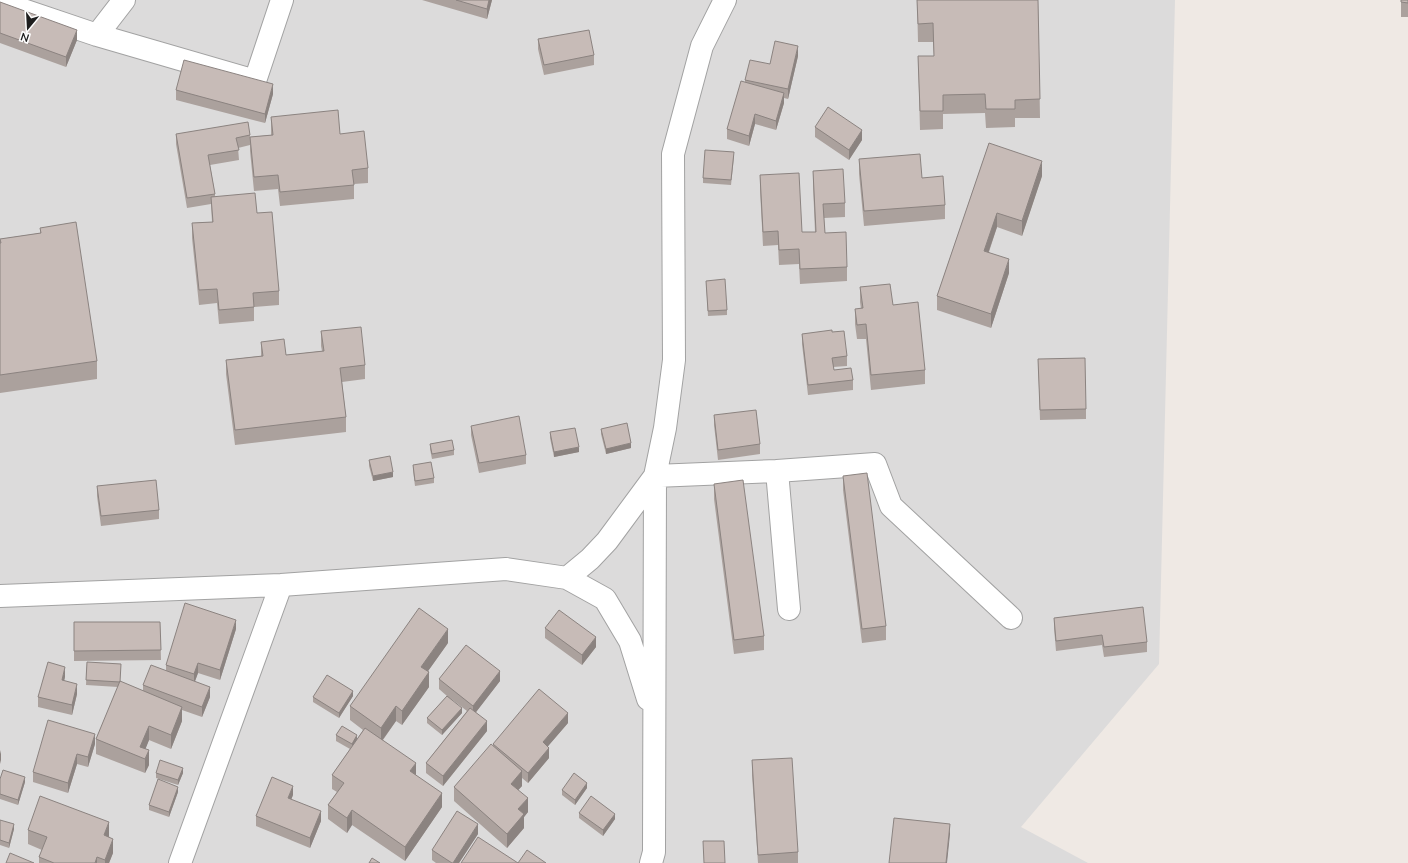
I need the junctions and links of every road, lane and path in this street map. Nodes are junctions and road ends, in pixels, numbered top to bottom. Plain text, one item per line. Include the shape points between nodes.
1 (3, 0) edge
2 (124, 0) edge
3 (282, 0) edge
4 (725, 0) edge
5 (97, 35) junction
6 (777, 471) junction
7 (655, 476) junction
8 (567, 578) junction
9 (281, 585) junction
10 (0, 596) edge
11 (789, 610) dead end
12 (1011, 618) dead end
13 (655, 721) junction
14 (180, 863) edge
15 (651, 863) edge

1 - 5 street via 23,10
2 - 5 street
3 - 5 street via 255,81
4 - 7 street via 702,46 673,154 674,360 666,428
6 - 7 street
6 - 11 street
6 - 12 street via 875,464 891,506
7 - 8 street via 607,541
7 - 13 street
8 - 9 street via 506,569
8 - 13 street via 605,600 630,641
9 - 10 street
9 - 14 street
13 - 15 street via 654,852

